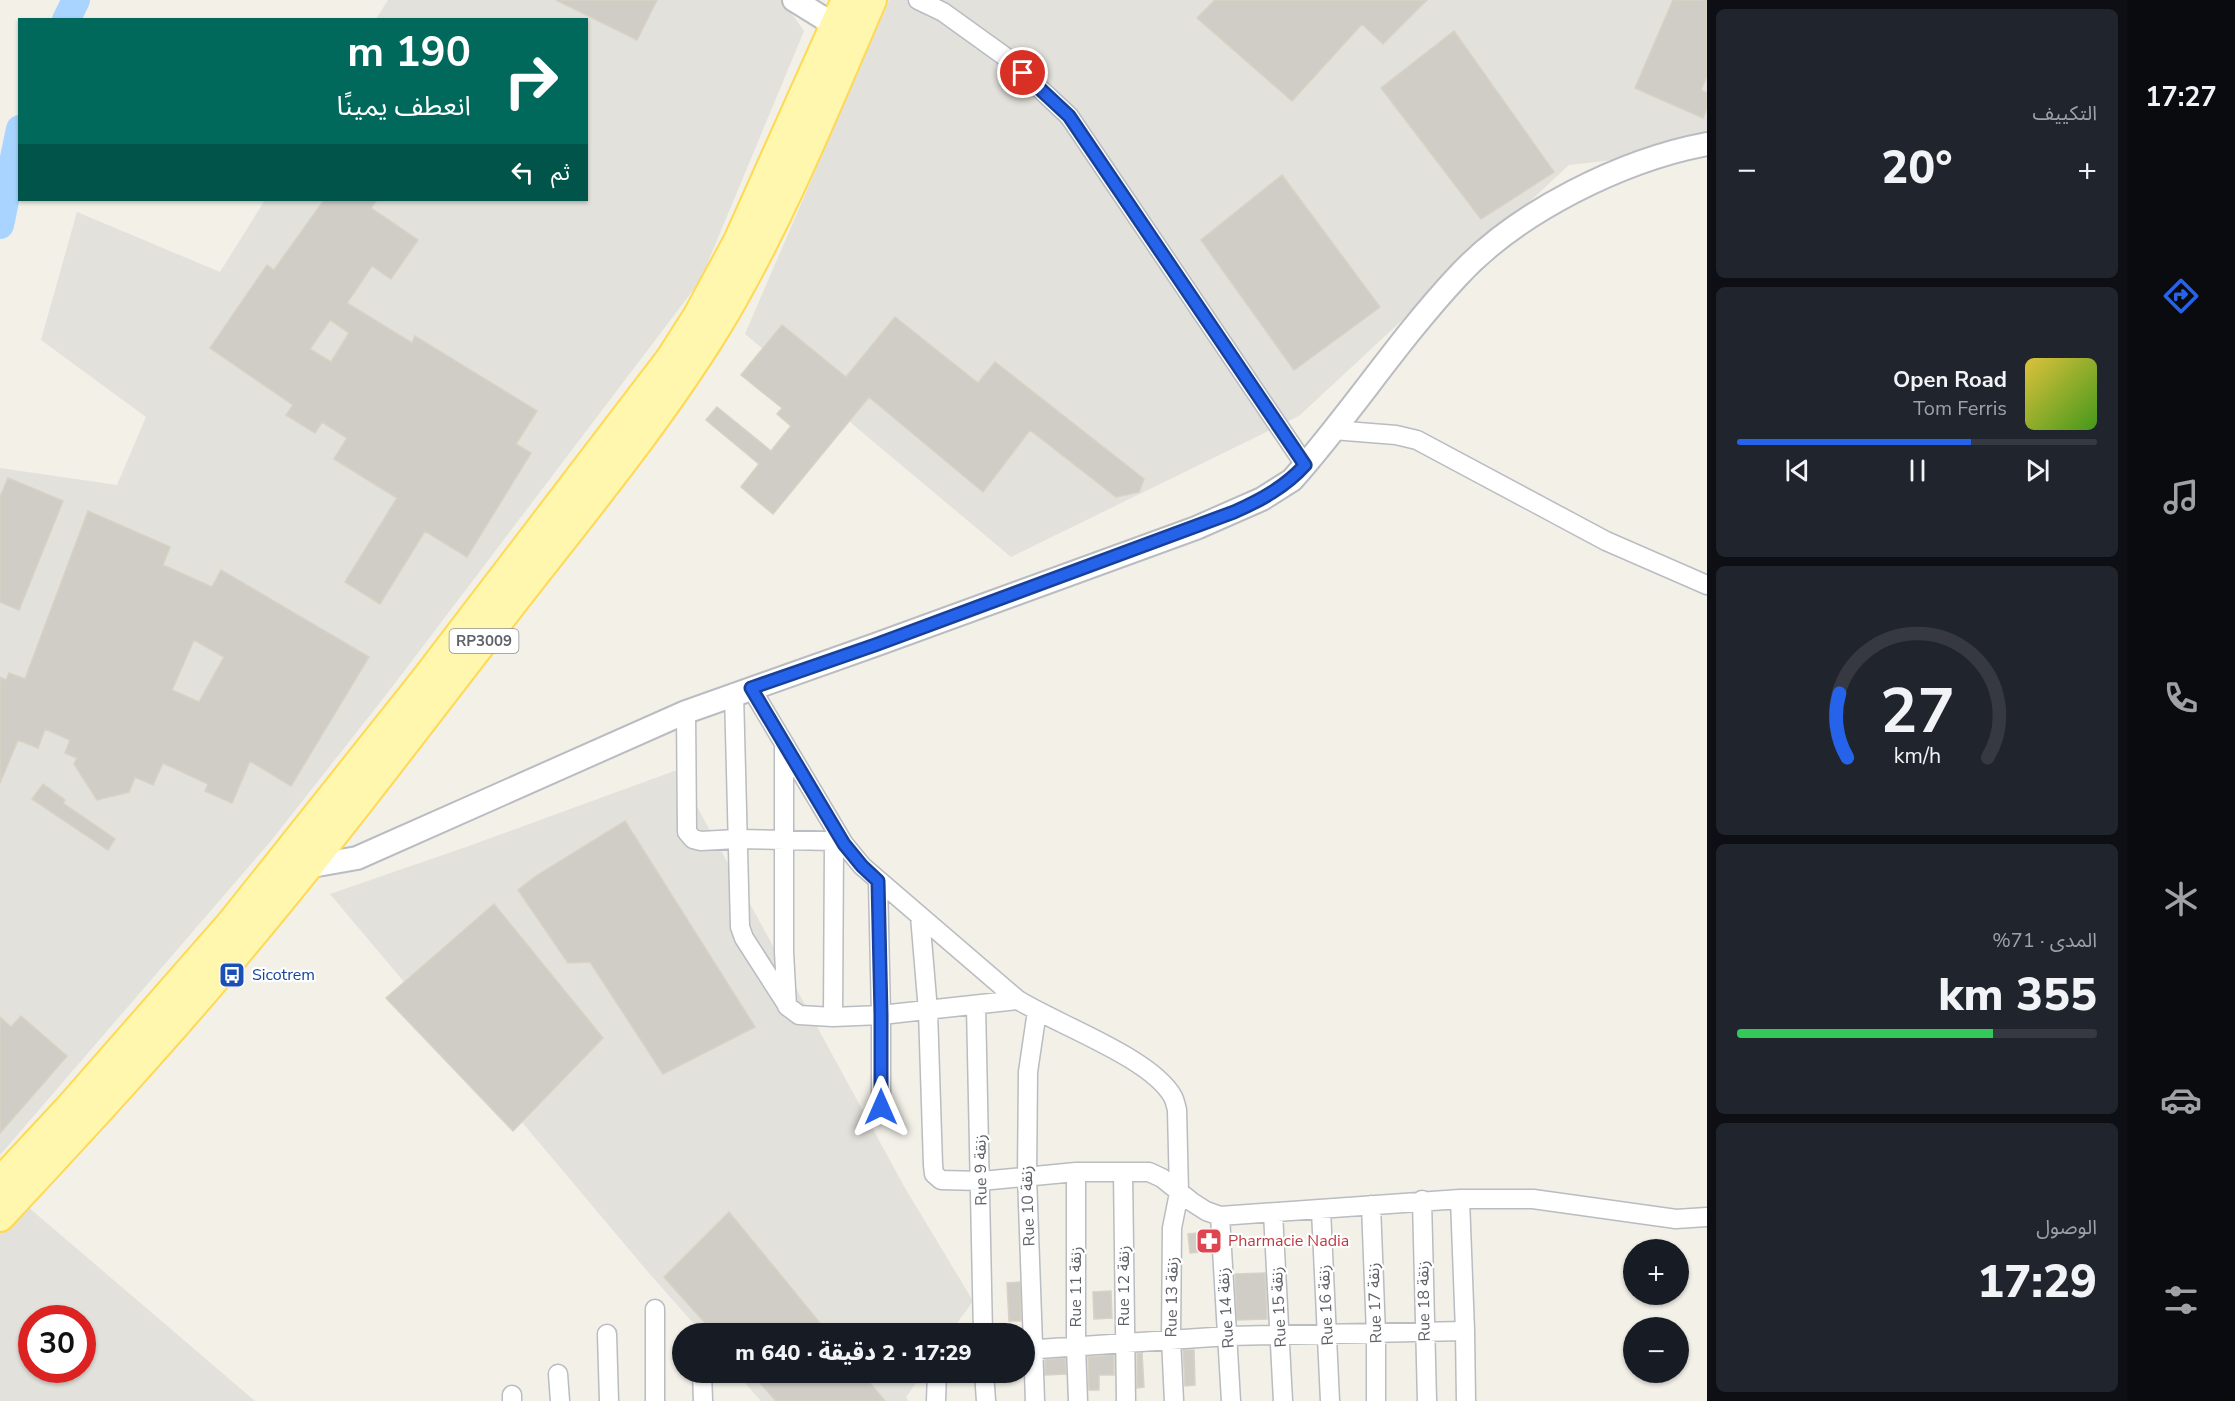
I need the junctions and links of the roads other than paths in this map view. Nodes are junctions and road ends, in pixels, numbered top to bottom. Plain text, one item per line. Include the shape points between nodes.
1 (794, 0) edge
2 (872, 0) edge
3 (918, 0) edge
4 (841, 13) edge
5 (1707, 144) edge
6 (1333, 430) junction
7 (1305, 465) junction
8 (1707, 585) edge
9 (742, 691) junction
10 (686, 712) junction
11 (784, 745) junction
12 (736, 839) junction
13 (785, 841) junction
14 (839, 842) junction
15 (279, 864) junction
16 (306, 867) junction
17 (878, 881) junction
18 (920, 916) junction
19 (1018, 1000) junction
20 (787, 1006) junction
21 (976, 1006) junction
22 (928, 1011) junction
23 (1037, 1011) junction
24 (881, 1015) junction
25 (833, 1017) junction
26 (881, 1107) dead end
27 (1076, 1172) junction
28 (1123, 1172) junction
29 (1027, 1176) junction
30 (981, 1181) junction
31 (0, 1182) edge
32 (1179, 1193) junction
33 (1460, 1199) junction
34 (1422, 1200) junction
35 (1371, 1205) junction
36 (1321, 1210) junction
37 (1273, 1213) junction
38 (1220, 1216) junction
39 (0, 1217) edge
40 (1707, 1217) edge
41 (654, 1309) dead end
42 (983, 1323) edge
43 (1029, 1323) edge
44 (1466, 1331) junction
45 (1425, 1333) junction
46 (607, 1334) dead end
47 (1281, 1334) junction
48 (1328, 1334) junction
49 (1376, 1334) junction
50 (1228, 1336) junction
51 (1171, 1339) junction
52 (1124, 1343) junction
53 (1076, 1347) junction
54 (1035, 1349) edge
55 (558, 1374) dead end
56 (702, 1383) edge
57 (937, 1383) edge
58 (985, 1383) edge
59 (1033, 1383) edge
60 (560, 1401) edge
61 (609, 1401) edge
62 (655, 1401) edge
63 (703, 1401) edge
64 (936, 1401) edge
65 (986, 1401) edge
66 (1035, 1401) edge
67 (1078, 1401) edge
68 (1126, 1401) edge
69 (1174, 1401) edge
70 (1231, 1401) edge
71 (1283, 1401) edge
72 (1330, 1401) edge
73 (1376, 1401) edge
74 (1427, 1401) edge
75 (1466, 1401) edge

1 - 4 street
2 - 16 main road, RP3009 via 800,167 723,315 696,358 660,412
3 - 7 street via 943,12 1007,58 1069,116
4 - 15 main road, RP3009 via 738,242 670,359
5 - 6 street via 1655,156 1584,186 1489,248 1459,274
6 - 7 street
6 - 8 street via 1418,440 1606,540
7 - 9 street via 1292,480 1234,512
9 - 10 street
9 - 11 street, Rue 13 زنقة
9 - 12 street
10 - 12 street via 687,832 701,841
10 - 16 street via 357,858
11 - 13 street
11 - 14 street, Rue 13 زنقة
12 - 13 street
12 - 20 street via 740,927
13 - 14 street
13 - 20 street
14 - 17 street, Rue 13 زنقة
14 - 25 street
15 - 16 street
15 - 31 main road, RP3009 via 209,949
16 - 39 main road, RP3009 via 235,955
17 - 18 street, Rue 13 زنقة
17 - 24 street
18 - 19 street, Rue 13 زنقة
18 - 22 street
19 - 21 street
19 - 23 street, Rue 13 زنقة
20 - 25 street via 799,1015
21 - 22 street
21 - 30 street, Rue 9 زنقة
22 - 24 street
22 - 30 street via 934,1174 941,1180
23 - 29 street, Rue 10 زنقة via 1028,1072
23 - 32 street, Rue 13 زنقة via 1108,1046 1145,1069 1168,1090 1177,1110
24 - 25 street
24 - 26 street
27 - 28 street
27 - 29 street
27 - 53 street, Rue 11 زنقة
28 - 32 street via 1149,1172
28 - 52 street, Rue 12 زنقة
29 - 30 street
29 - 43 street, Rue 10 زنقة
30 - 42 street, Rue 9 زنقة
32 - 38 street
32 - 51 street, Rue 13 زنقة via 1172,1228
33 - 34 street
33 - 40 street via 1533,1199 1676,1219
33 - 44 street
34 - 35 street
34 - 45 street, Rue 18 زنقة
35 - 36 street
35 - 49 street, Rue 17 زنقة
36 - 37 street
36 - 48 street, Rue 16 زنقة
37 - 38 street
37 - 47 street, Rue 15 زنقة
38 - 50 street, Rue 14 زنقة
41 - 62 street
44 - 45 street
44 - 75 street
45 - 49 street
45 - 74 street, Rue 18 زنقة
46 - 61 street
47 - 48 street
47 - 50 street
47 - 71 street, Rue 15 زنقة
48 - 49 street
48 - 72 street, Rue 16 زنقة
49 - 73 street, Rue 17 زنقة
50 - 51 street
50 - 70 street, Rue 14 زنقة
51 - 52 street
51 - 69 street, Rue 13 زنقة
52 - 53 street
52 - 68 street, Rue 12 زنقة
53 - 54 street
53 - 67 street, Rue 11 زنقة
55 - 60 street
56 - 63 street
57 - 64 street
58 - 65 street
59 - 66 street, Rue 10 زنقة

